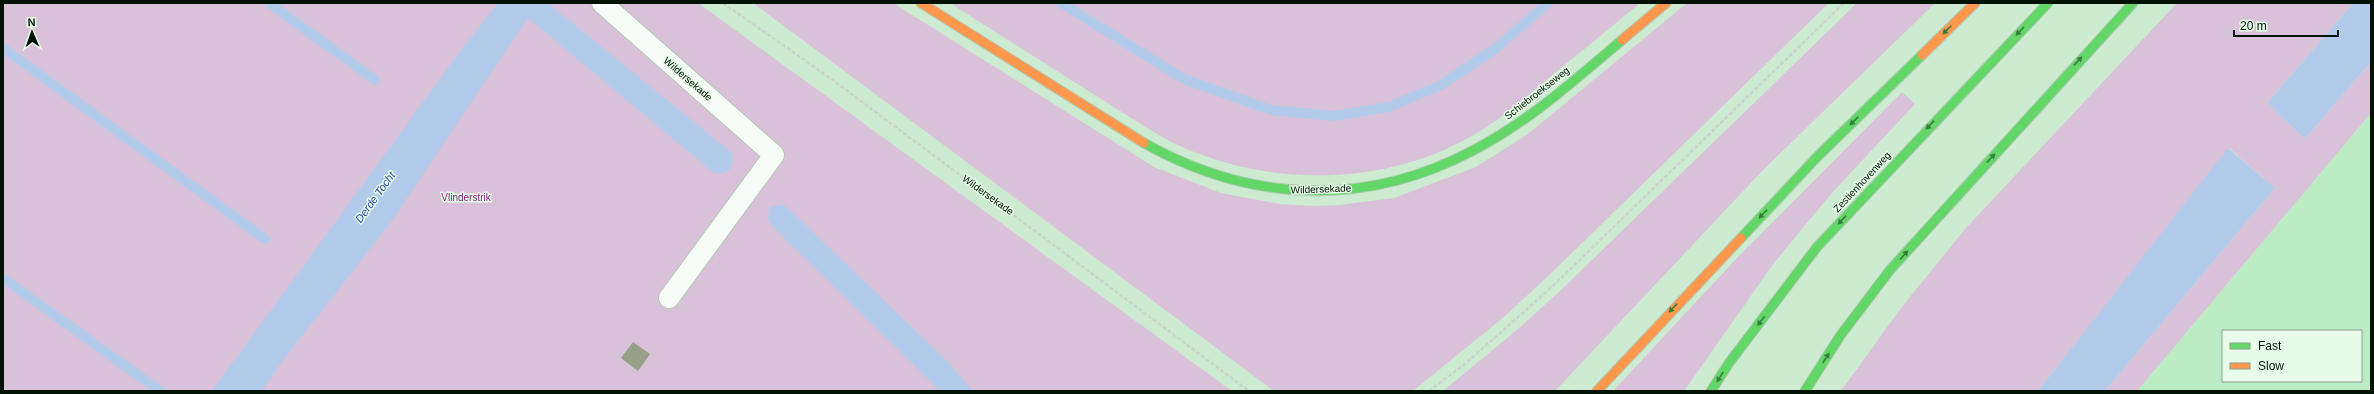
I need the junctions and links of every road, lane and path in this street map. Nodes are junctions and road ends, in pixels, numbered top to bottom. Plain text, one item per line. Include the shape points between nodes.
1 (602, 3) edge
2 (722, 3) edge
3 (921, 3) edge
4 (1666, 3) edge
5 (1844, 3) edge
6 (1975, 3) edge
7 (2048, 3) edge
8 (2133, 3) edge
9 (1362, 188) joint
10 (669, 298) dead end
11 (1249, 391) edge
12 (1430, 391) edge
13 (1597, 391) edge
14 (1711, 391) edge
15 (1805, 391) edge

1 - 10 lane, Wildersekade via 774,155
2 - 11 path, Wildersekade via 836,82
3 - 9 main road, Wildersekade via 1134,139 1209,174 1248,184 1293,191
4 - 9 main road, Schiebroekseweg via 1522,121 1472,152 1408,179
5 - 12 path via 1553,286
6 -> 13 main road via 1818,156
7 -> 14 main road, Zestienhovenweg via 1817,247 1729,363
15 -> 8 main road via 1840,336 1890,270

